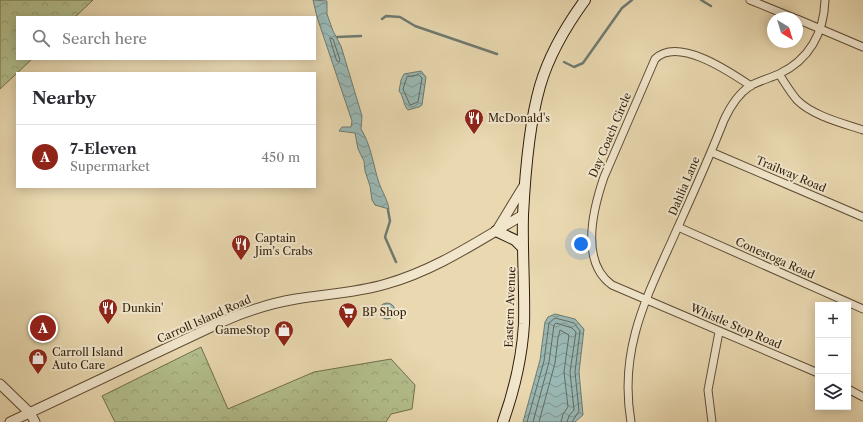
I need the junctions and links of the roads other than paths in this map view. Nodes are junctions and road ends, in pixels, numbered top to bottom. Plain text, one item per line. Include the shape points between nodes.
1 (585, 0) edge
2 (750, 0) edge
3 (825, 0) edge
4 (779, 12) edge
5 (803, 22) edge
6 (820, 29) junction
7 (863, 47) edge
8 (779, 74) junction
9 (750, 86) junction
10 (863, 130) edge
11 (711, 152) junction
12 (526, 183) junction
13 (523, 215) junction
14 (863, 217) edge
15 (678, 227) junction
16 (496, 231) junction
17 (523, 248) junction
18 (645, 299) junction
19 (863, 309) edge
20 (719, 332) junction
21 (815, 372) edge
22 (0, 384) edge
23 (851, 391) edge
24 (863, 397) edge
25 (30, 413) junction
26 (10, 422) edge
27 (35, 422) edge
28 (503, 422) edge
29 (632, 422) edge
30 (712, 422) edge

1 - 12 main road, Eastern Avenue via 558,44 540,86 532,124
2 - 4 street
3 - 6 street, Dahlia Lane
5 - 6 street
6 - 7 street
6 - 8 street, Dahlia Lane via 806,55 793,67
8 - 9 street, Dahlia Lane
8 - 10 street via 797,100 806,107
9 - 11 street, Dahlia Lane via 729,110
9 - 18 street, Day Coach Circle via 715,64 688,54 670,52 660,55 652,63 604,177 593,224 594,256 599,272 612,285
11 - 14 street, Trailway Road
11 - 15 street, Dahlia Lane
12 - 13 main road, Eastern Avenue
12 - 16 street
13 - 16 street, Carroll Island Road
13 - 17 main road, Eastern Avenue
15 - 18 street, Dahlia Lane
15 - 19 street, Conestoga Road
16 - 17 main road via 515,240
16 - 25 street, Carroll Island Road via 448,259 402,279 360,291 275,304 235,316
17 - 28 main road, Eastern Avenue via 522,342 512,393
18 - 20 street, Whistle Stop Road
18 - 29 street, Dahlia Lane via 629,365
20 - 21 street, Whistle Stop Road
20 - 30 street via 708,390
22 - 25 street
23 - 24 street
25 - 26 street, Carroll Island Road
25 - 27 street

